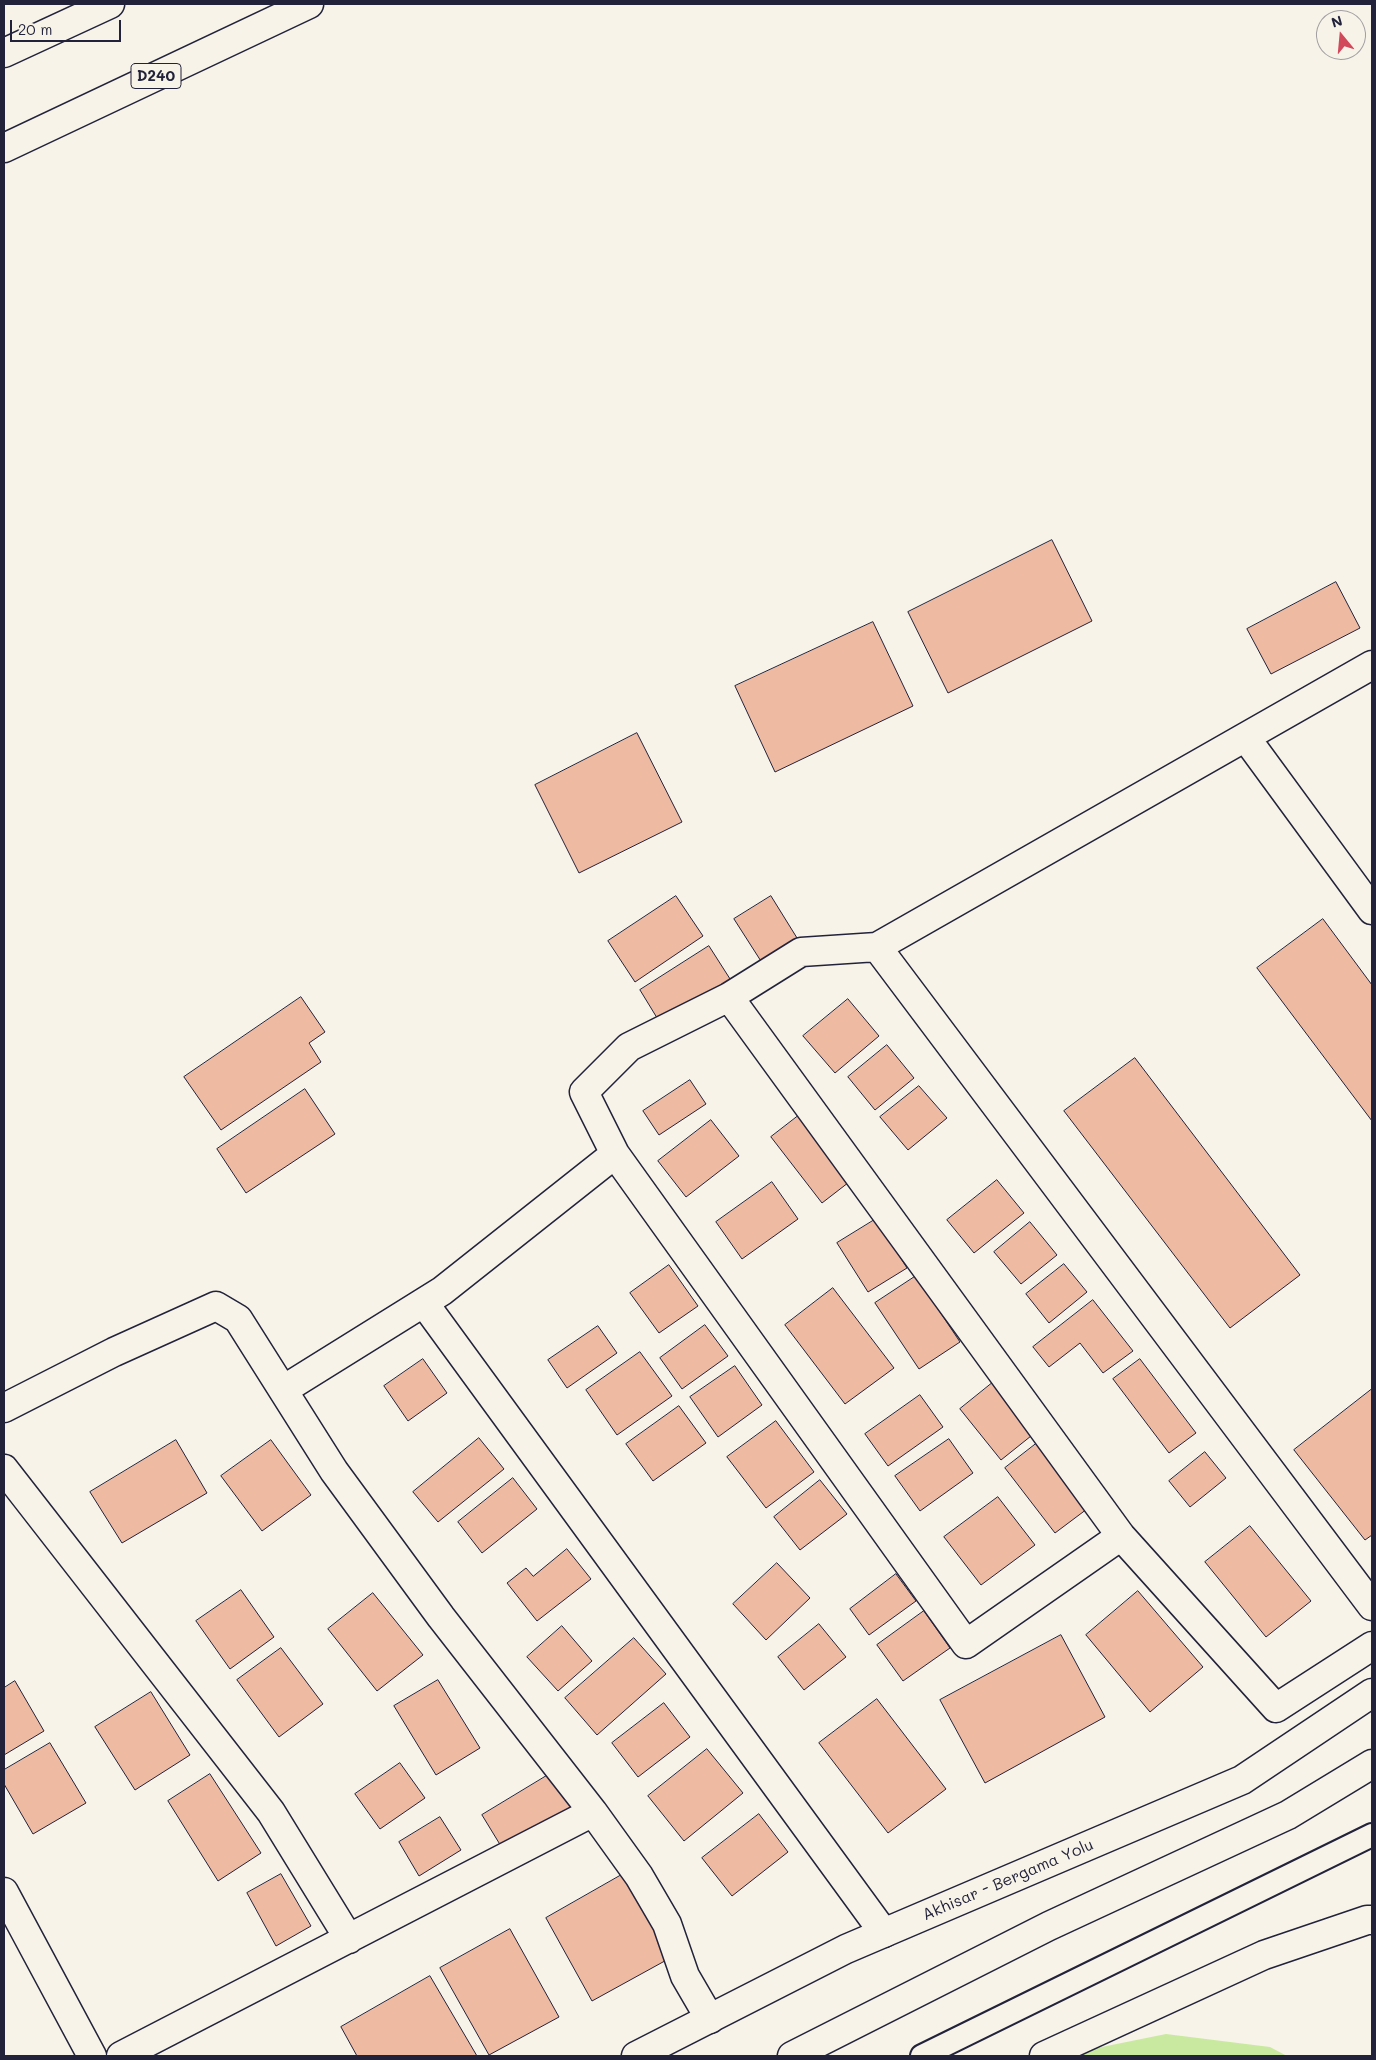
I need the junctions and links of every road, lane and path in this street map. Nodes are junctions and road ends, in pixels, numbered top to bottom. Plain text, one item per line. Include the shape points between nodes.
1 (110, 4) edge
2 (309, 4) edge
3 (4, 53) edge
4 (4, 148) edge
5 (1372, 665) edge
6 (1246, 738) junction
7 (1372, 910) edge
8 (877, 947) junction
9 (729, 997) junction
10 (615, 1154) junction
11 (424, 1303) junction
12 (283, 1390) junction
13 (4, 1408) edge
14 (4, 1469) edge
15 (1121, 1536) junction
16 (1368, 1593) edge
17 (1372, 1646) edge
18 (1372, 1693) edge
19 (1372, 1764) edge
20 (593, 1812) junction
21 (1372, 1835) edge
22 (4, 1892) edge
23 (1372, 1920) edge
24 (884, 1933) junction
25 (349, 1938) junction
26 (710, 2019) junction
27 (802, 2053) edge
28 (92, 2056) edge
29 (121, 2056) edge
30 (636, 2056) edge
31 (922, 2056) edge
32 (1044, 2056) edge

1 - 3 main road
2 - 4 main road, D240
5 - 6 main road
6 - 7 main road
6 - 8 main road
8 - 9 main road via 801,952
8 - 16 main road
9 - 10 main road via 629,1047 584,1092
9 - 15 main road
10 - 11 main road
10 - 15 main road via 966,1644
11 - 12 main road
11 - 24 main road
12 - 13 main road via 238,1319 216,1306 114,1352
12 - 20 main road via 334,1471 441,1617
14 - 25 main road via 270,1812
15 - 17 main road via 1276,1708
18 - 24 main road, Akhisar - Bergama Yolu via 1242,1780
19 - 27 main road via 1288,1815 1049,1926
20 - 25 main road
20 - 26 main road via 639,1876 667,1924 685,1976
21 - 31 lane
22 - 28 main road
23 - 32 main road via 1264,1955
24 - 26 main road, Akhisar - Bergama Yolu
25 - 29 main road
26 - 30 main road, Akhisar - Bergama Yolu

